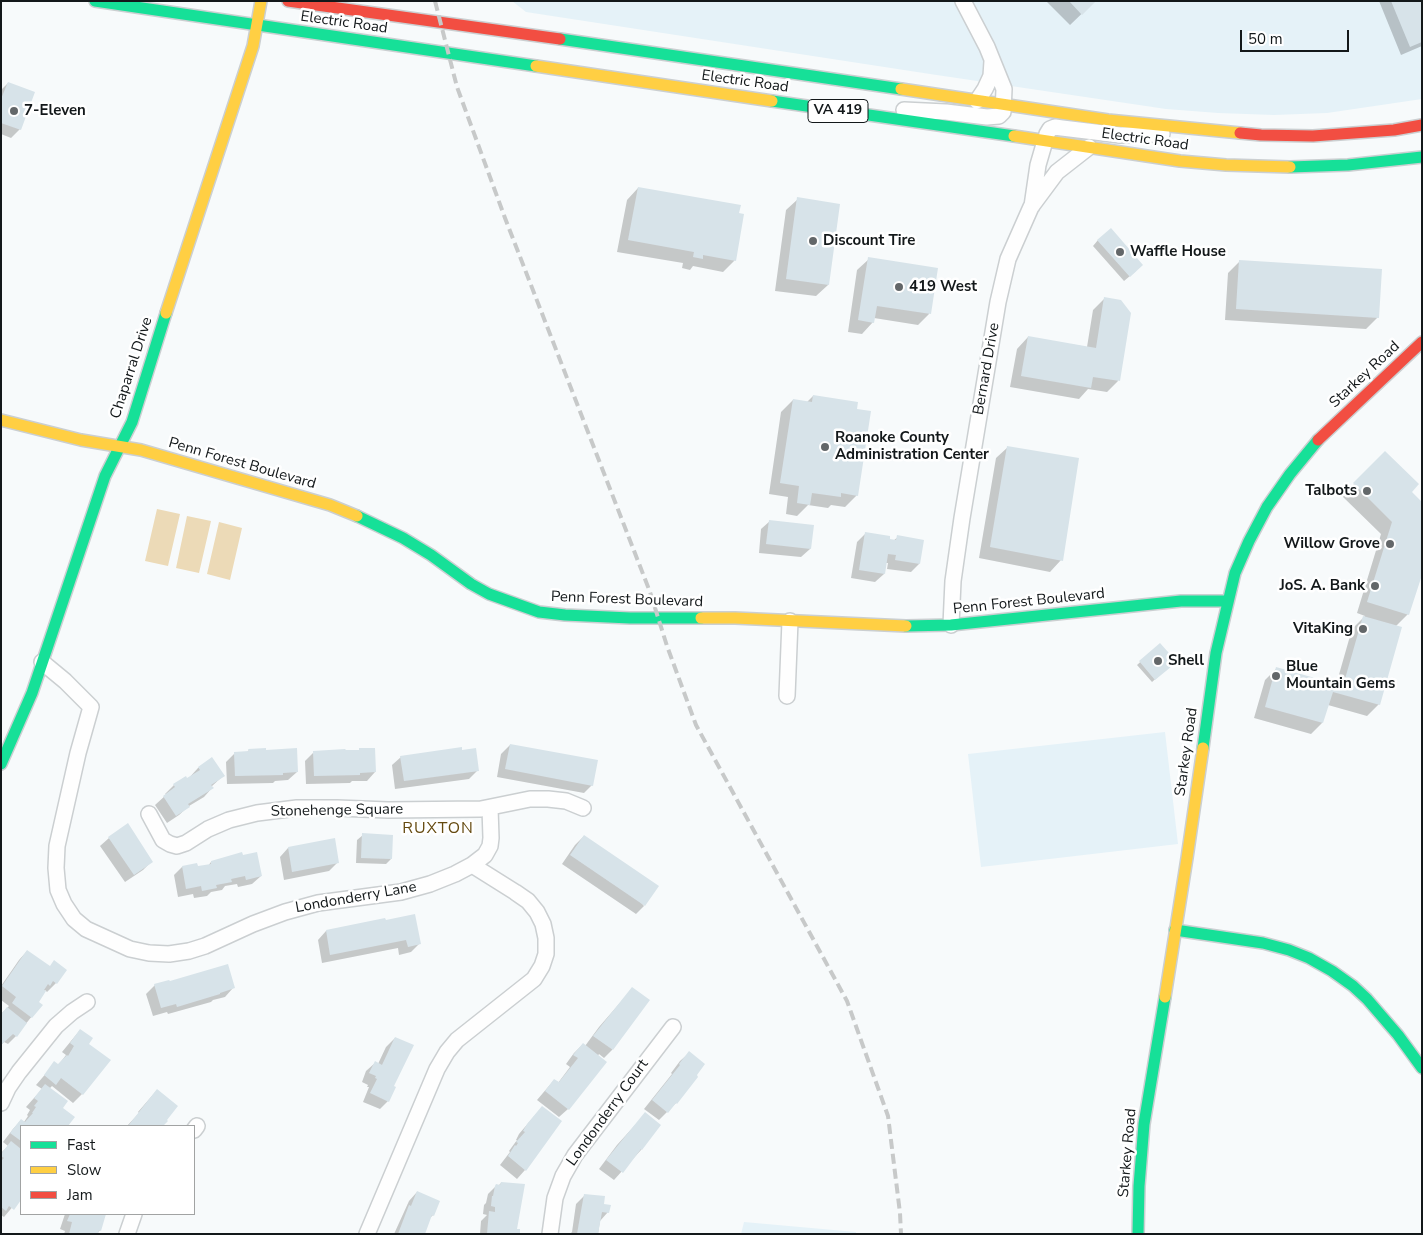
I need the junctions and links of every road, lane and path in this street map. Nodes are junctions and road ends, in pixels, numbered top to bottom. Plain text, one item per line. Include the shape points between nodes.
1 (95, 1) edge
2 (261, 1) edge
3 (288, 1) edge
4 (963, 1) edge
5 (256, 26) junction
6 (992, 61) junction
7 (977, 101) junction
8 (1004, 105) junction
9 (863, 115) junction
10 (1422, 125) edge
11 (1195, 130) junction
12 (1044, 141) junction
13 (1088, 148) junction
14 (1422, 157) edge
15 (1031, 207) junction
16 (1422, 342) edge
17 (1, 420) edge
18 (119, 446) junction
19 (1228, 601) junction
20 (790, 621) junction
21 (951, 625) junction
22 (42, 662) junction
23 (787, 696) dead end
24 (1, 764) edge
25 (490, 808) junction
26 (582, 808) dead end
27 (149, 814) dead end
28 (472, 865) junction
29 (1175, 930) junction
30 (87, 1002) dead end
31 (673, 1027) dead end
32 (1422, 1068) edge
33 (2, 1102) edge
34 (134, 1215) edge
35 (127, 1234) edge
36 (367, 1234) edge
37 (550, 1234) edge
38 (1138, 1234) edge

1 - 5 main road, Electric Road / VA 419
2 - 5 main road, Chaparral Drive
3 - 7 main road, Electric Road / VA 419
4 - 6 street
5 - 9 main road, Electric Road / VA 419
5 - 18 main road, Chaparral Drive via 250,56 132,422
6 - 7 street via 991,76
6 - 8 street via 1004,89
7 - 8 main road, Electric Road / VA 419
8 - 9 street via 999,116 987,117 885,110
8 - 11 main road, Electric Road / VA 419
9 - 12 main road, Electric Road / VA 419
10 - 11 main road, Electric Road / VA 419 via 1361,134 1313,136
11 - 12 street via 1120,135 1055,127 1050,129
12 - 13 main road, Electric Road / VA 419
12 - 15 street, Bernard Drive
13 - 14 main road, Electric Road / VA 419 via 1180,161 1276,167 1348,165
13 - 15 street, Bernard Drive via 1058,172
15 - 21 street, Bernard Drive via 1008,259 998,302 953,581
16 - 19 main road, Starkey Road via 1317,440 1290,474 1249,540
17 - 18 main road, Penn Forest Boulevard
18 - 20 main road, Penn Forest Boulevard via 330,505 368,520 431,555 489,594 539,612 630,618
18 - 22 main road, Chaparral Drive via 104,476
19 - 21 main road, Penn Forest Boulevard via 1181,601
19 - 29 main road, Starkey Road via 1216,653
20 - 21 main road, Penn Forest Boulevard
20 - 23 street
22 - 24 main road, Chaparral Drive
22 - 28 street, Londonderry Lane via 91,707 59,837 56,868 58,890 64,904 86,929 130,949 169,954 189,951 285,912 318,903 401,892 430,884
25 - 26 street, Stonehenge Square via 530,799 548,799 566,801
25 - 27 street, Stonehenge Square via 297,808 229,820 177,846 164,840
25 - 28 street via 490,846 485,855
28 - 36 street via 528,902 537,912 543,924 546,954 534,979 457,1040 447,1052
29 - 32 main road via 1263,943 1309,958 1354,986 1398,1035
29 - 38 main road, Starkey Road via 1144,1124
30 - 33 street via 56,1026 19,1072
31 - 37 street, Londonderry Court via 575,1155 555,1198
34 - 35 street

